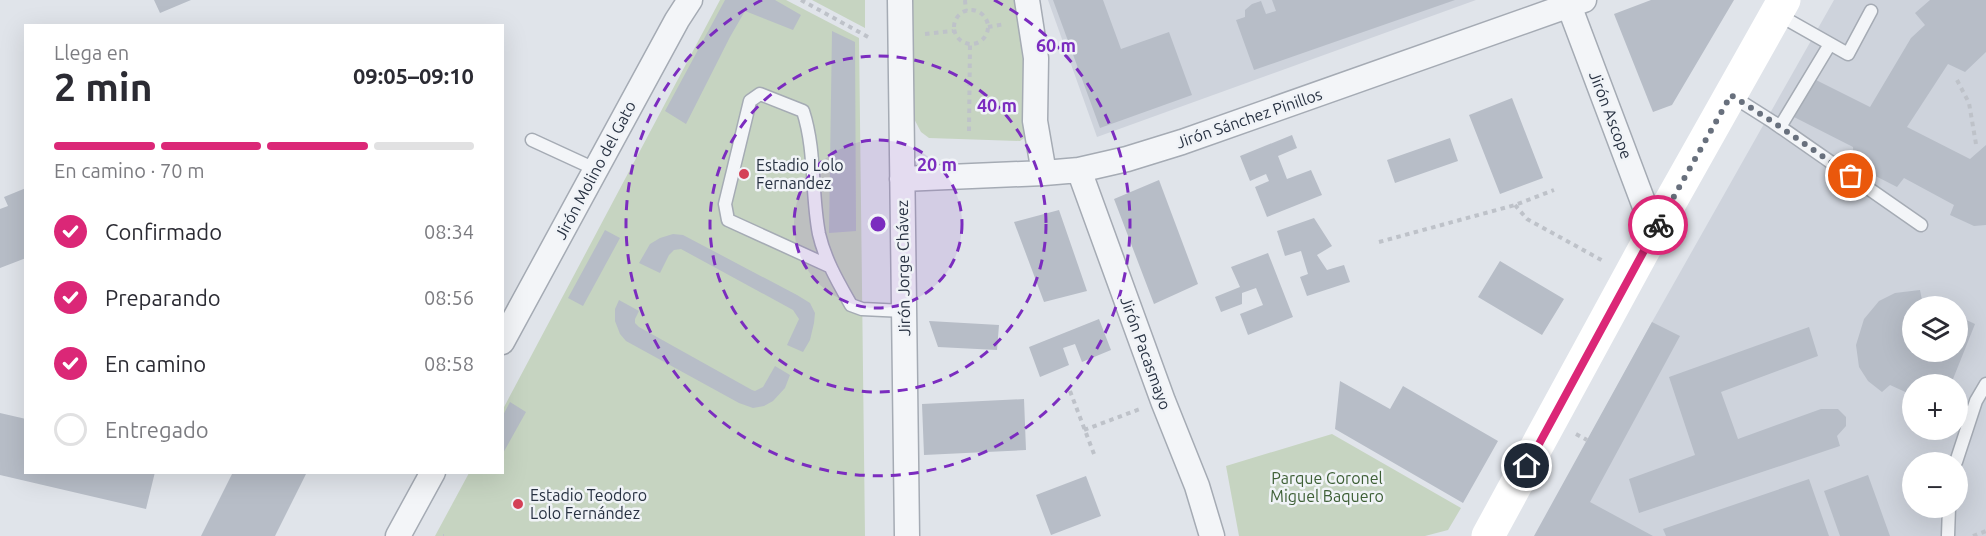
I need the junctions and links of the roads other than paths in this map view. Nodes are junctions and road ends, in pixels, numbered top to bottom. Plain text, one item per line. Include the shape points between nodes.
1 (690, 0) edge
2 (900, 0) edge
3 (1027, 0) edge
4 (1573, 2) edge
5 (1780, 7) edge
6 (1871, 11) dead end
7 (1830, 44) junction
8 (1731, 95) junction
9 (1780, 127) junction
10 (532, 140) dead end
11 (595, 169) junction
12 (1079, 170) junction
13 (1044, 173) junction
14 (902, 179) junction
15 (1921, 225) dead end
16 (1654, 231) junction
17 (829, 266) junction
18 (904, 311) junction
19 (504, 338) edge
20 (1986, 384) edge
21 (1959, 452) edge
22 (431, 474) edge
23 (1949, 518) edge
24 (398, 536) edge
25 (907, 536) edge
26 (1212, 536) edge
27 (1488, 536) edge
28 (1948, 536) edge

1 - 11 street, Jirón Molino del Gato
2 - 14 street, Jirón Jorge Chávez
3 - 13 street via 1035,38 1035,121
4 - 12 street, Jirón Sánchez Pinillos via 1182,142
4 - 16 street, Jirón Ascope
5 - 7 lane
5 - 8 main road
6 - 7 lane via 1848,54
7 - 9 lane
8 - 9 lane
8 - 16 main road
9 - 15 lane
10 - 11 lane
11 - 19 street, Jirón Molino del Gato
12 - 13 street, Jirón Sánchez Pinillos
12 - 26 street, Jirón Pacasmayo
13 - 14 street, Jirón Sánchez Pinillos
14 - 18 street, Jirón Jorge Chávez
16 - 27 main road
17 - 17 lane via 819,234 809,129 803,111 760,94 750,101 725,204 728,220
17 - 18 lane via 851,305
18 - 25 street, Jirón Jorge Chávez
20 - 21 lane via 1976,401
22 - 24 street
23 - 28 lane

